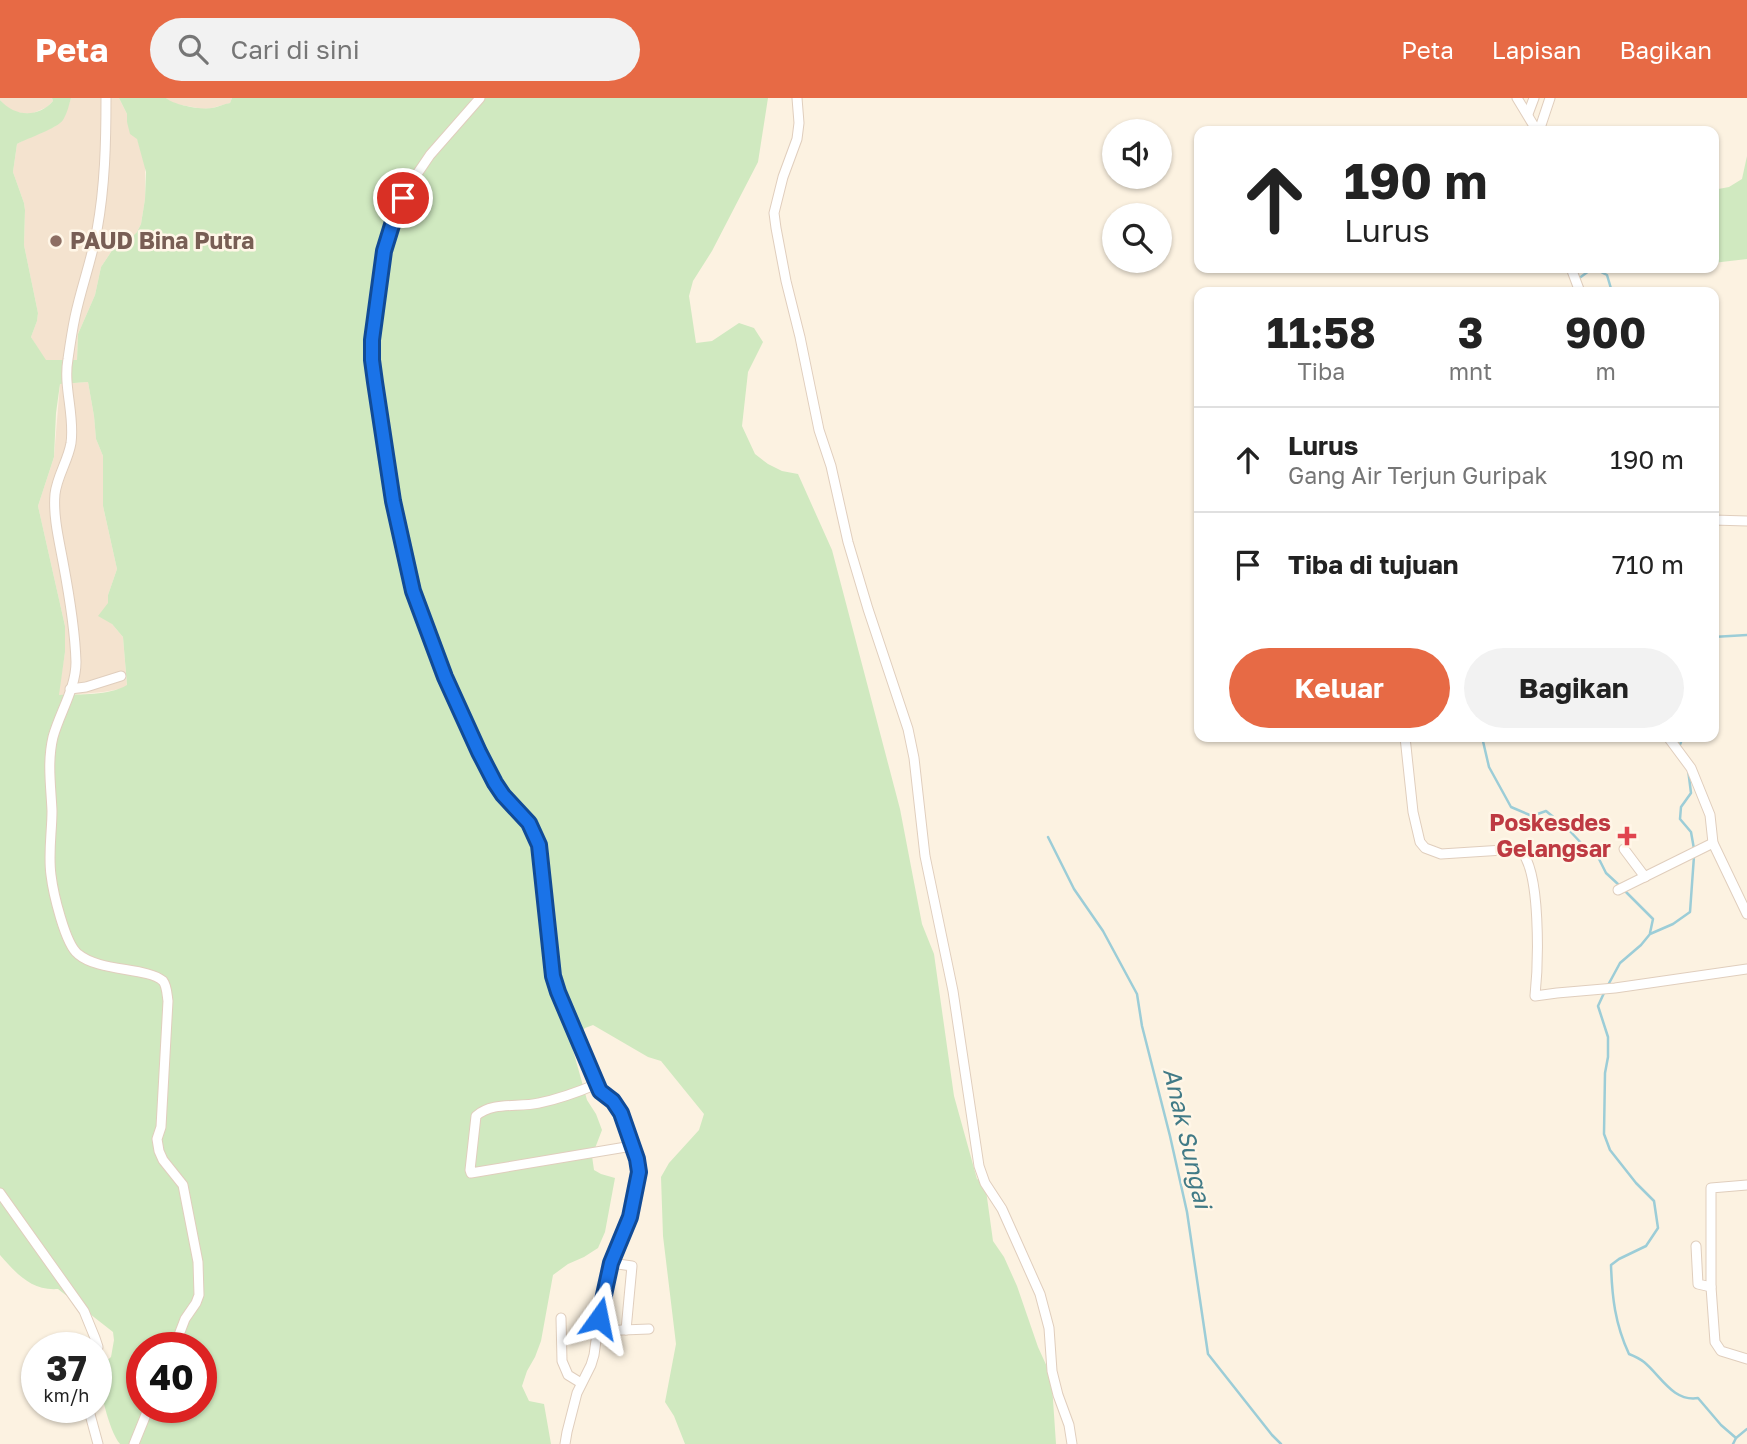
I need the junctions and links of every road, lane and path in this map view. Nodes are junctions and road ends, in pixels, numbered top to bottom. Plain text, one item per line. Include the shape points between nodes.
1 (106, 98) edge
2 (480, 98) edge
3 (797, 98) edge
4 (1517, 98) edge
5 (1534, 98) edge
6 (1550, 98) edge
7 (1534, 125) edge
8 (1719, 520) edge
9 (1747, 521) edge
10 (121, 676) dead end
11 (70, 689) junction
12 (1406, 742) edge
13 (1672, 742) edge
14 (1713, 844) junction
15 (1624, 849) dead end
16 (1646, 877) junction
17 (1618, 890) dead end
18 (1747, 914) edge
19 (1747, 969) edge
20 (597, 1084) junction
21 (632, 1146) junction
22 (1747, 1185) edge
23 (0, 1193) edge
24 (1696, 1246) dead end
25 (611, 1263) junction
26 (1711, 1287) junction
27 (561, 1318) dead end
28 (649, 1329) dead end
29 (626, 1330) junction
30 (597, 1331) junction
31 (93, 1332) edge
32 (180, 1332) edge
33 (1747, 1359) edge
34 (581, 1383) junction
35 (92, 1423) edge
36 (143, 1423) edge
37 (98, 1444) edge
38 (134, 1444) edge
39 (565, 1444) edge
40 (1072, 1444) edge

1 - 11 street via 103,192 66,372 71,443 55,494 73,622 76,662
2 - 20 street via 430,155 396,212 384,251 372,360 393,501 413,591 479,752 503,795 529,823 539,845 553,976
3 - 40 street via 797,139 774,213 783,268 848,542 908,729 925,856 953,991 979,1166 1040,1294 1049,1328 1052,1371
4 - 7 street
5 - 7 street
6 - 7 street
8 - 9 street
10 - 11 street
11 - 32 street via 53,739 50,765 51,876 77,954 102,966 152,976 166,986 157,1139 163,1160 183,1185 198,1262 196,1303
12 - 19 street via 1413,811 1425,848 1441,854 1520,849 1524,853 1536,899 1535,996
13 - 14 street via 1690,768 1710,815
14 - 16 street
14 - 18 street
15 - 16 street
16 - 17 street
20 - 21 street via 621,1113
20 - 21 street via 536,1104 482,1111 476,1116 471,1173
21 - 25 street via 638,1182 627,1227
22 - 26 street via 1711,1188
23 - 31 street via 84,1311
24 - 26 street via 1698,1283
25 - 29 street via 632,1266
25 - 30 street
26 - 33 street via 1715,1342 1721,1351
27 - 34 street via 562,1361 568,1375
28 - 29 street
29 - 30 street
30 - 34 street via 591,1365
34 - 39 street
35 - 37 street
36 - 38 street

